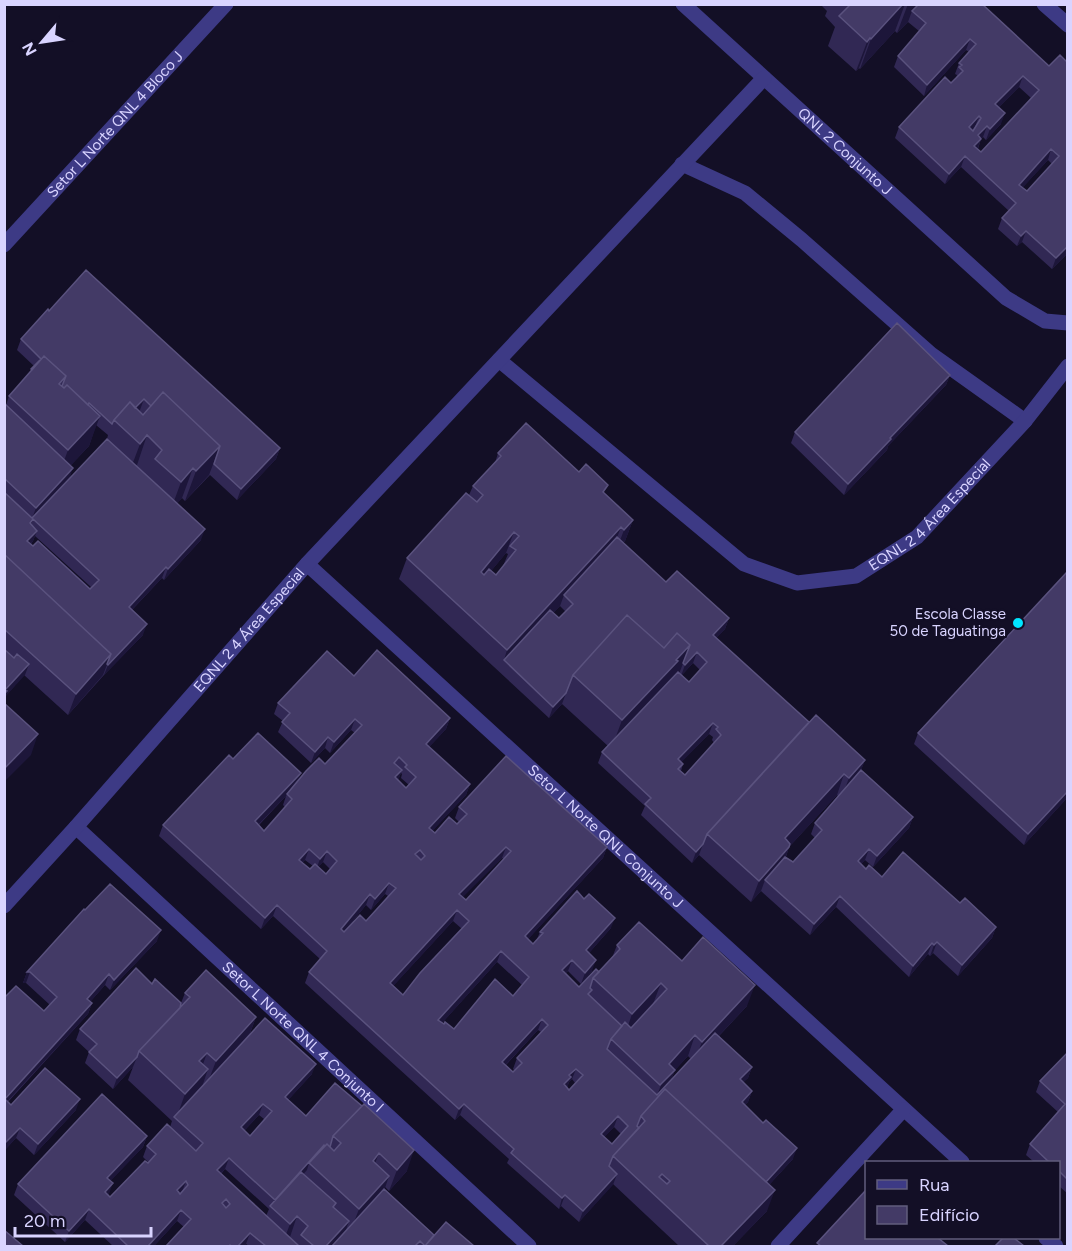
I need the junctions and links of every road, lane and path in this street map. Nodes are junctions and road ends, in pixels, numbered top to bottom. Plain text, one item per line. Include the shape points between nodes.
1 (226, 4) edge
2 (683, 4) edge
3 (1044, 4) edge
4 (1068, 26) edge
5 (764, 78) junction
6 (682, 164) junction
7 (4, 244) edge
8 (1068, 323) edge
9 (499, 360) junction
10 (1068, 366) edge
11 (1025, 421) junction
12 (307, 564) junction
13 (76, 827) junction
14 (4, 906) edge
15 (903, 1110) junction
16 (961, 1161) edge
17 (529, 1246) edge
18 (778, 1246) edge

1 - 7 street, Setor L Norte QNL 4 Bloco J
2 - 5 street, QNL 2 Conjunto J
3 - 4 street
5 - 6 street, EQNL 2 4 Área Especial
5 - 8 street, QNL 2 Conjunto J via 1006,298 1045,321
6 - 9 street, EQNL 2 4 Área Especial
6 - 11 street via 745,193 932,354
9 - 11 street, EQNL 2 4 Área Especial via 744,564 797,583 856,576 917,537
9 - 12 street, EQNL 2 4 Área Especial
10 - 11 street, EQNL 2 4 Área Especial
12 - 13 street, EQNL 2 4 Área Especial
12 - 15 street, Setor L Norte QNL Conjunto J
13 - 14 street, EQNL 2 4 Área Especial
13 - 17 street, Setor L Norte QNL 4 Conjunto I
15 - 16 street, Setor L Norte QNL Conjunto J
15 - 18 street

